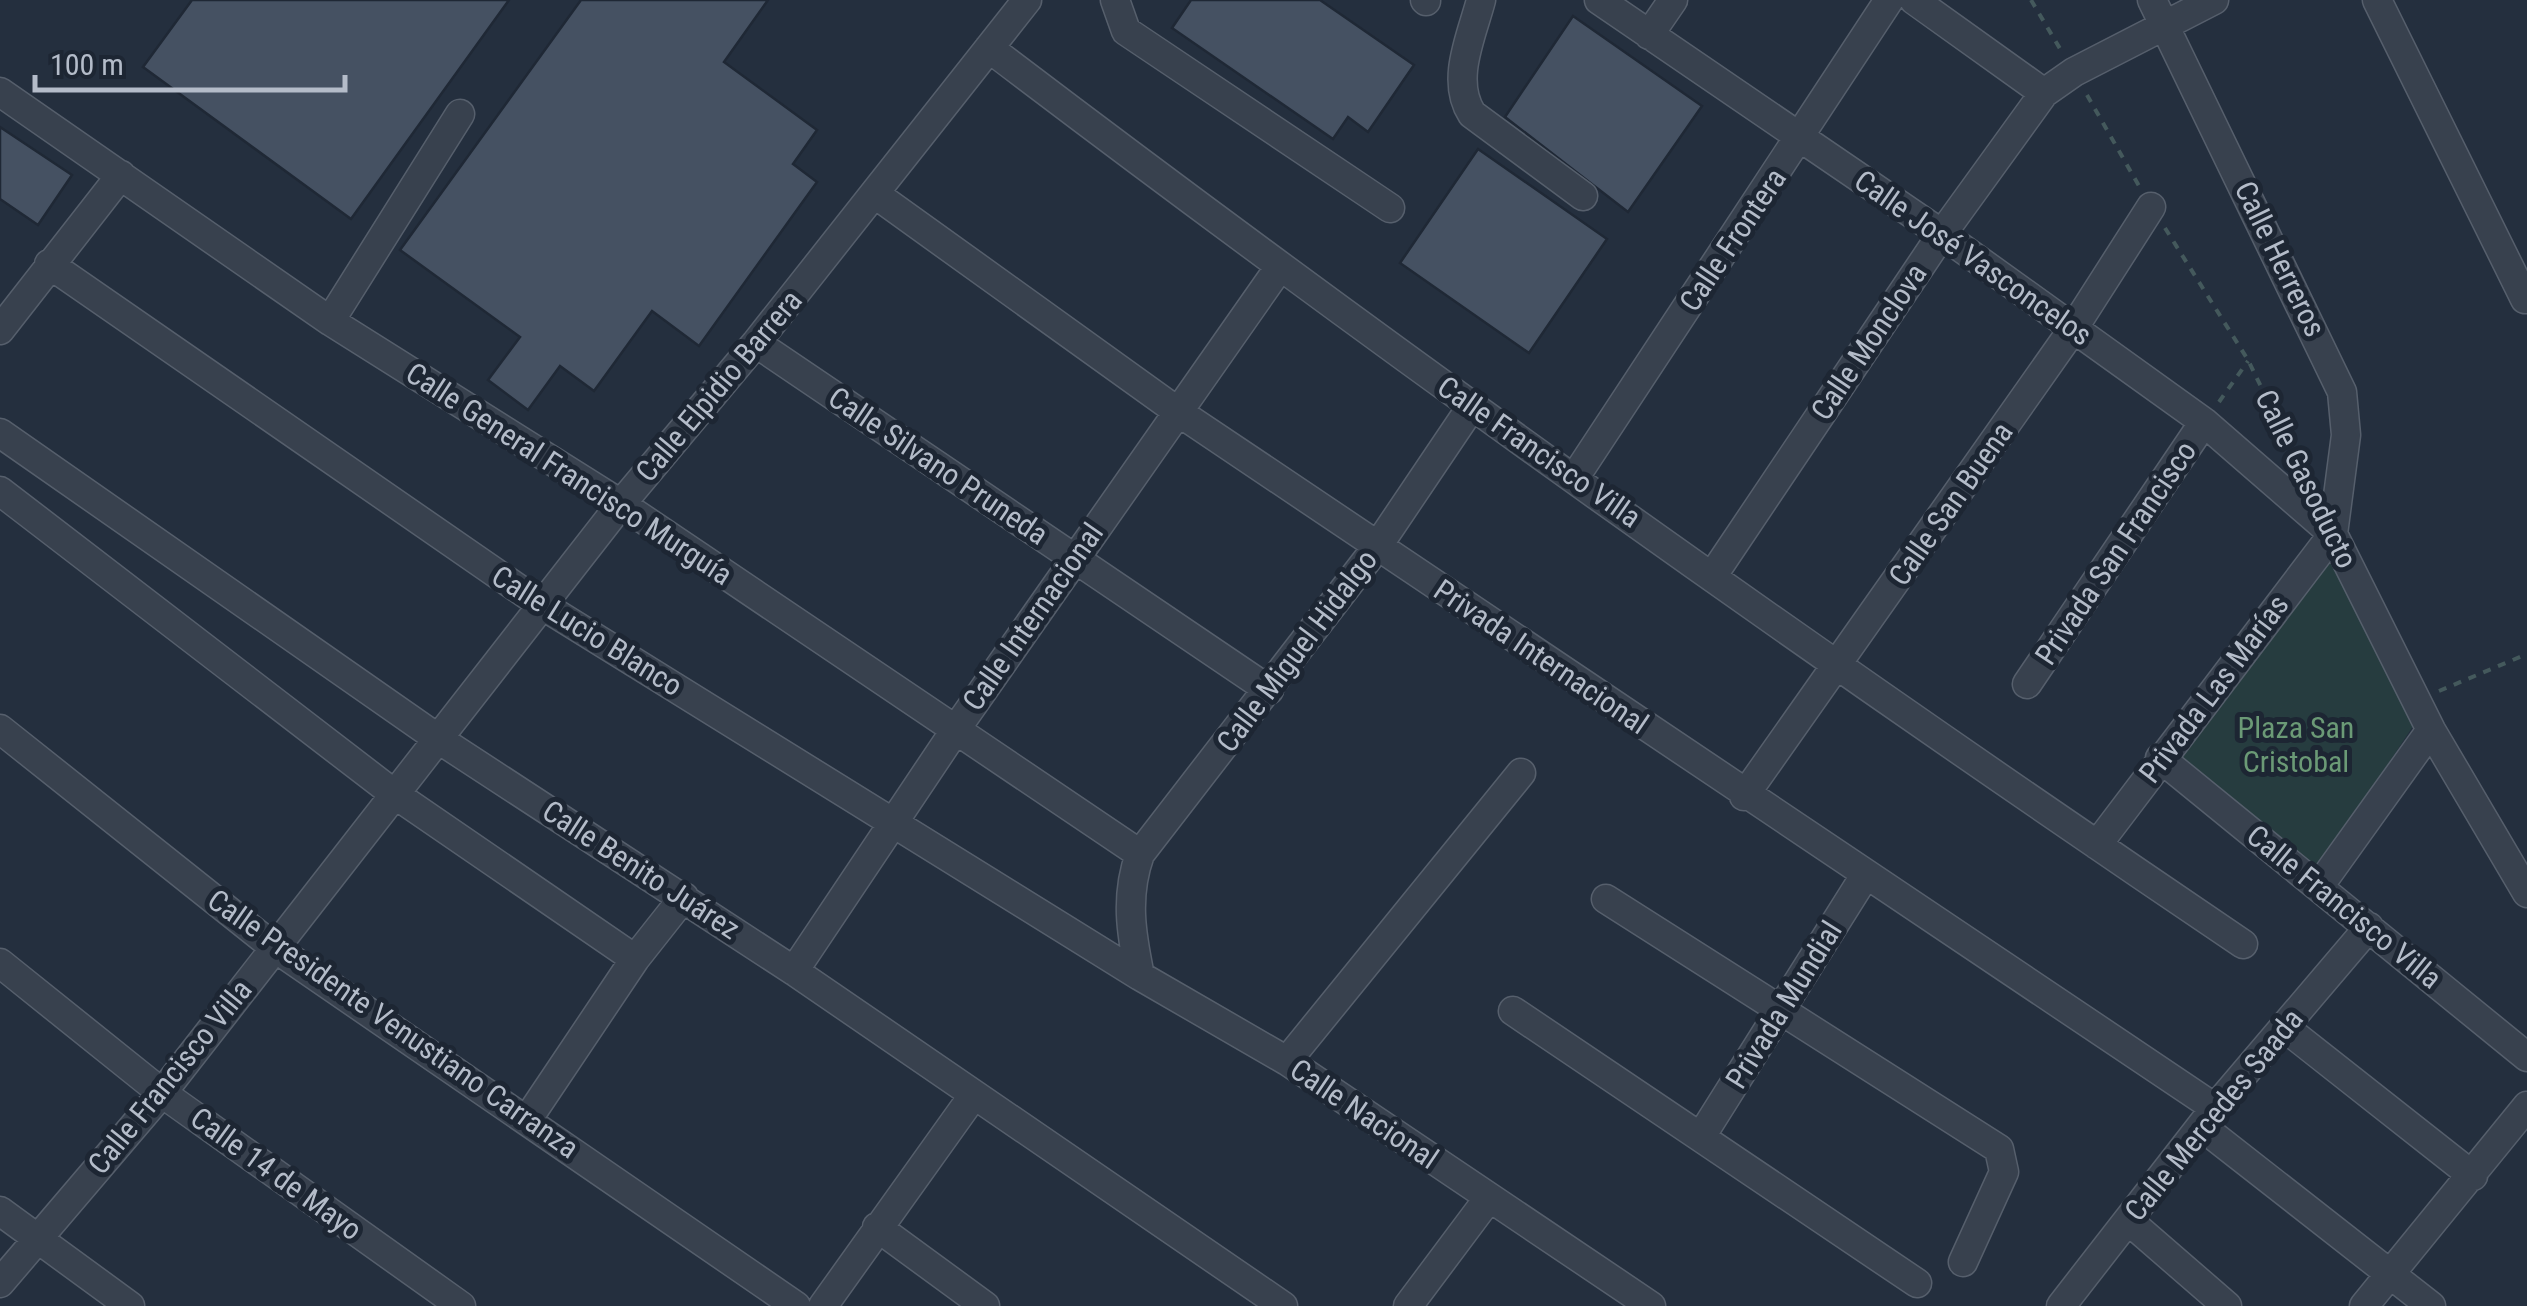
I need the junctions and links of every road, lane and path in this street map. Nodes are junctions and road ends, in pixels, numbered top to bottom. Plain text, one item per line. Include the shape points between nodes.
1 (1027, 0) edge
2 (1115, 0) edge
3 (1482, 0) edge
4 (1599, 0) edge
5 (1673, 0) edge
6 (1889, 0) edge
7 (1914, 0) edge
8 (2031, 0) edge
9 (2214, 0) edge
10 (2376, 0) edge
11 (2158, 13) edge
12 (1649, 35) junction
13 (989, 48) junction
14 (2074, 72) junction
15 (0, 92) edge
16 (2044, 93) junction
17 (460, 114) dead end
18 (1801, 138) junction
19 (120, 175) junction
20 (876, 194) junction
21 (1584, 196) dead end
22 (2151, 207) junction
23 (1390, 208) dead end
24 (1942, 234) junction
25 (49, 264) junction
26 (1279, 268) junction
27 (2525, 299) edge
28 (330, 322) junction
29 (2072, 329) junction
30 (0, 330) edge
31 (756, 343) junction
32 (2248, 360) junction
33 (1472, 406) junction
34 (1177, 410) junction
35 (2204, 422) junction
36 (0, 433) edge
37 (1574, 478) junction
38 (2308, 482) dead end
39 (0, 490) edge
40 (621, 504) junction
41 (2333, 534) junction
42 (1378, 547) junction
43 (1074, 559) junction
44 (1713, 576) junction
45 (542, 605) junction
46 (2527, 654) edge
47 (1836, 668) junction
48 (2027, 684) dead end
49 (1268, 690) junction
50 (2417, 701) junction
51 (956, 728) junction
52 (0, 729) edge
53 (2431, 730) junction
54 (440, 740) junction
55 (2160, 758) junction
56 (1521, 773) dead end
57 (402, 783) junction
58 (1744, 796) junction
59 (894, 822) junction
60 (2097, 845) junction
61 (1140, 854) junction
62 (1866, 874) junction
63 (2320, 885) junction
64 (2527, 892) edge
65 (684, 897) junction
66 (1606, 899) dead end
67 (2369, 927) junction
68 (2243, 944) dead end
69 (275, 948) junction
70 (635, 959) junction
71 (0, 963) edge
72 (794, 971) junction
73 (1140, 976) junction
74 (1779, 1010) junction
75 (1513, 1011) dead end
76 (2284, 1027) junction
77 (2527, 1057) edge
78 (1287, 1062) junction
79 (162, 1093) junction
80 (973, 1096) junction
81 (2527, 1106) edge
82 (2208, 1117) junction
83 (527, 1120) junction
84 (1702, 1136) junction
85 (2473, 1176) junction
86 (1488, 1199) junction
87 (0, 1211) edge
88 (2129, 1220) junction
89 (877, 1226) junction
90 (35, 1238) junction
91 (1963, 1262) dead end
92 (2394, 1273) junction
93 (1917, 1282) dead end
94 (0, 1283) edge
95 (130, 1306) edge
96 (461, 1306) edge
97 (796, 1306) edge
98 (823, 1306) edge
99 (985, 1306) edge
100 (1283, 1306) edge
101 (1408, 1306) edge
102 (1650, 1306) edge
103 (2062, 1306) edge
104 (2227, 1306) edge
105 (2364, 1306) edge
106 (2431, 1306) edge

1 - 13 street, Calle Elpidio Barrera
2 - 23 street via 1126,31
3 - 21 street via 1462,76 1464,102
4 - 12 street, Calle José Vasconcelos
5 - 12 street
6 - 18 street, Calle Frontera
7 - 16 street
8 - 14 path, Calle Gasoducto
9 - 11 street, Calle Monclova
10 - 27 street
11 - 14 street, Calle Monclova
11 - 41 street, Calle Herreros via 2342,392 2346,435
12 - 18 street, Calle José Vasconcelos
13 - 20 street, Calle Elpidio Barrera
13 - 26 street, Calle Francisco Villa
14 - 16 street, Calle Monclova
14 - 22 path, Calle Gasoducto
15 - 19 street, Calle General Francisco Murguía
16 - 24 street, Calle Monclova
17 - 28 street
18 - 24 street, Calle José Vasconcelos
18 - 37 street, Calle Frontera
19 - 25 street
19 - 28 street, Calle General Francisco Murguía
20 - 31 street, Calle Elpidio Barrera
20 - 34 street, Privada Internacional
22 - 29 street, Calle San Buena
22 - 32 path, Calle Gasoducto
24 - 29 street, Calle José Vasconcelos
24 - 44 street, Calle Monclova
25 - 30 street
25 - 45 street, Calle Lucio Blanco
26 - 33 street, Calle Francisco Villa
26 - 34 street, Calle Internacional
28 - 40 street, Calle General Francisco Murguía
29 - 35 street, Calle José Vasconcelos
29 - 47 street, Calle San Buena
31 - 40 street, Calle Elpidio Barrera
31 - 43 street, Calle Silvano Pruneda
32 - 35 path
32 - 38 path, Calle Gasoducto
33 - 37 street, Calle Francisco Villa
33 - 42 street, Calle Miguel Hidalgo
34 - 42 street, Privada Internacional
34 - 43 street, Calle Internacional
35 - 41 street, Calle José Vasconcelos
35 - 48 street, Privada San Francisco
36 - 54 street, Calle Benito Juárez
37 - 44 street, Calle Francisco Villa
39 - 57 street
40 - 45 street, Calle Elpidio Barrera
40 - 51 street, Calle General Francisco Murguía
41 - 50 street, Calle Gasoducto
41 - 55 street, Privada Las Marías
42 - 49 street, Calle Miguel Hidalgo
42 - 58 street, Privada Internacional
43 - 49 street, Calle Silvano Pruneda
43 - 51 street, Calle Internacional
44 - 47 street, Calle Francisco Villa
45 - 54 street, Calle Elpidio Barrera
45 - 59 street, Calle Lucio Blanco
46 - 50 path
47 - 58 street, Calle San Buena
47 - 60 street, Calle Francisco Villa
49 - 61 street, Calle Miguel Hidalgo
50 - 53 street, Calle Gasoducto
51 - 59 street, Calle Internacional
51 - 61 street, Calle General Francisco Murguía
52 - 69 street, Calle Presidente Venustiano Carranza
53 - 63 street
53 - 64 street, Calle Gasoducto
54 - 57 street, Calle Elpidio Barrera
54 - 65 street, Calle Benito Juárez
55 - 60 street, Privada Las Marías
55 - 63 street, Calle Francisco Villa
56 - 78 street
57 - 69 street, Calle Francisco Villa
57 - 70 street
58 - 62 street, Privada Internacional
59 - 72 street, Calle Internacional
59 - 73 street, Calle Lucio Blanco
60 - 68 street, Calle Francisco Villa
61 - 73 street, Calle Miguel Hidalgo via 1130,896
62 - 74 street, Privada Mundial
62 - 82 street, Privada Internacional
63 - 67 street, Calle Francisco Villa
65 - 70 street
65 - 72 street, Calle Benito Juárez
66 - 74 street
67 - 76 street, Calle Mercedes Saada
67 - 77 street, Calle Francisco Villa
69 - 79 street, Calle Francisco Villa
69 - 83 street, Calle Presidente Venustiano Carranza
70 - 83 street
71 - 79 street, Calle 14 de Mayo
72 - 80 street, Calle Benito Juárez
73 - 78 street, Calle Nacional
74 - 84 street, Privada Mundial
74 - 91 street via 2003,1154 2004,1172
75 - 84 street
76 - 82 street, Calle Mercedes Saada
76 - 85 street
78 - 86 street, Calle Nacional
79 - 90 street, Calle Francisco Villa
79 - 96 street, Calle 14 de Mayo
80 - 89 street
80 - 100 street, Calle Benito Juárez
81 - 85 street
82 - 88 street, Calle Mercedes Saada
82 - 92 street
83 - 97 street, Calle Presidente Venustiano Carranza
84 - 93 street
85 - 92 street
86 - 101 street
86 - 102 street, Calle Nacional
87 - 90 street
88 - 103 street, Calle Mercedes Saada
88 - 104 street
89 - 98 street
89 - 99 street
90 - 94 street, Calle Francisco Villa
90 - 95 street
92 - 105 street
92 - 106 street

